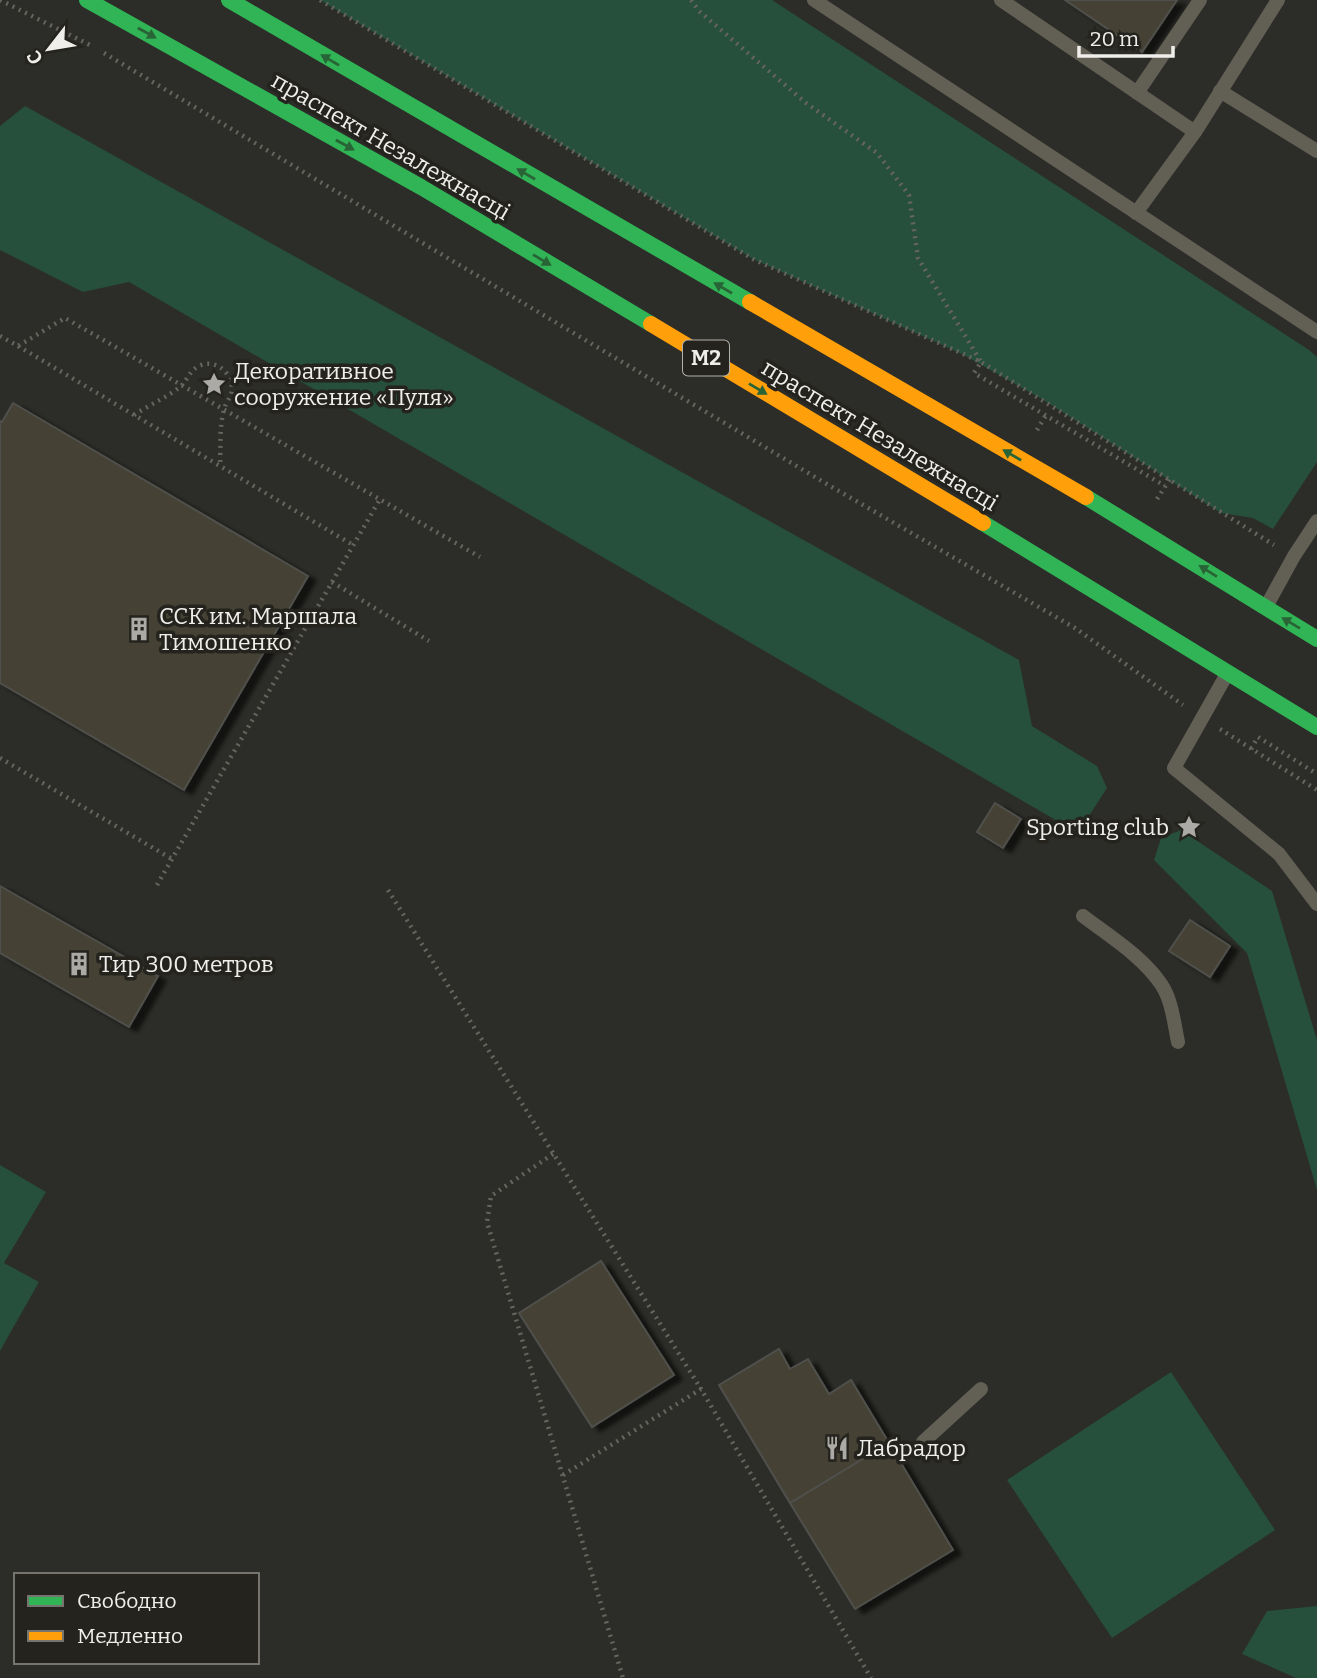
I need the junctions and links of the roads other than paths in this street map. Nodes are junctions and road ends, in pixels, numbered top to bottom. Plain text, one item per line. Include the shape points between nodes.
1 (87, 0) edge
2 (229, 0) edge
3 (814, 0) edge
4 (1001, 0) edge
5 (1200, 0) edge
6 (1279, 0) edge
7 (1220, 91) junction
8 (1137, 93) junction
9 (1195, 132) junction
10 (1317, 151) edge
11 (1136, 213) junction
12 (1317, 332) edge
13 (1317, 521) edge
14 (1266, 608) junction
15 (1317, 639) edge
16 (1228, 673) junction
17 (1317, 727) edge
18 (1317, 904) edge
19 (1083, 916) dead end
20 (1178, 1042) dead end
21 (981, 1389) dead end
22 (923, 1442) dead end

1 -> 16 highway, праспект Незалежнасці / М2 via 421,187
14 -> 2 highway, праспект Незалежнасці via 1139,528
3 - 11 lane
4 - 8 lane
5 - 8 lane
6 - 7 lane
7 - 9 lane
7 - 10 lane
8 - 9 lane
9 - 11 lane
11 - 12 lane
13 - 14 lane
15 -> 14 highway, праспект Незалежнасці
16 - 17 highway, праспект Незалежнасці / М2
16 - 18 lane via 1174,768 1279,854
19 - 20 lane via 1140,961 1162,986
21 - 22 lane

